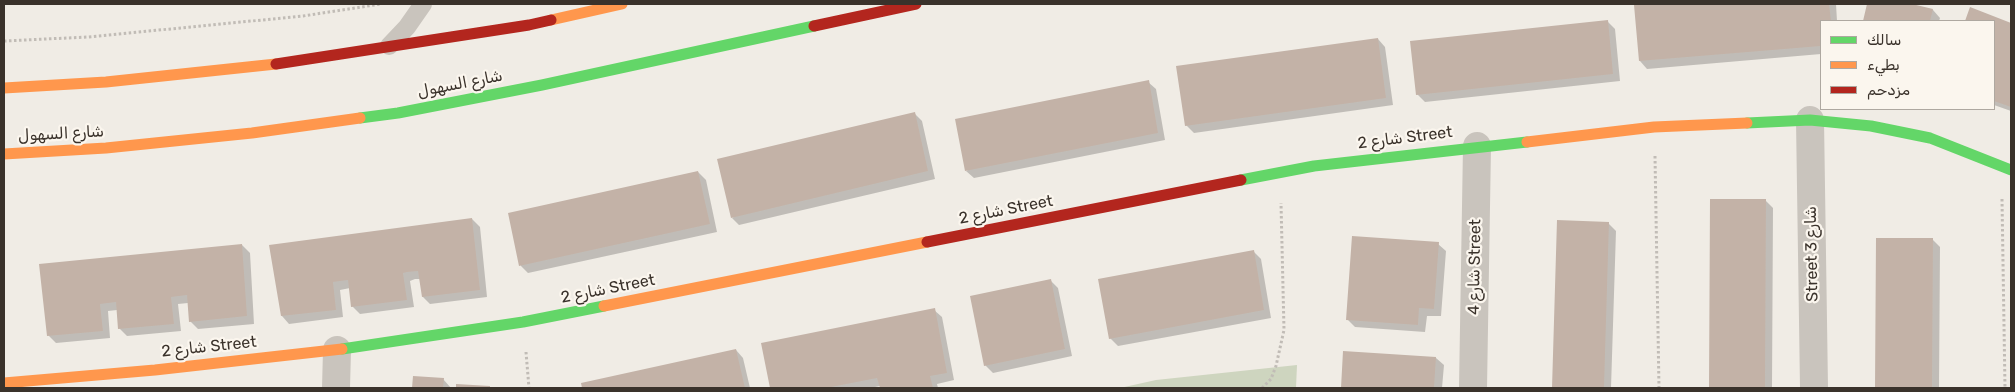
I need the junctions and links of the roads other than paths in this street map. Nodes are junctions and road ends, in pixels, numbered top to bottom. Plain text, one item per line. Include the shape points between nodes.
1 (423, 4) edge
2 (622, 4) edge
3 (916, 4) edge
4 (387, 48) junction
5 (4, 88) edge
6 (1810, 120) junction
7 (1476, 146) junction
8 (4, 154) edge
9 (2006, 168) edge
10 (337, 350) junction
11 (4, 383) edge
12 (336, 388) edge
13 (1473, 388) edge
14 (1814, 388) edge

1 - 4 lane
2 - 4 street via 528,25
3 - 8 street, شارع السهول via 551,83 398,112 252,133 106,148
4 - 5 street via 238,69
6 - 7 street, شارع 2 Street via 1654,127
6 - 9 street, شارع 2 Street via 1871,126 1930,138
6 - 14 street, Street شارع 3
7 - 10 street, شارع 2 Street via 1314,166 524,322
7 - 13 street, شارع 4 Street
10 - 11 street, شارع 2 Street
10 - 12 street

